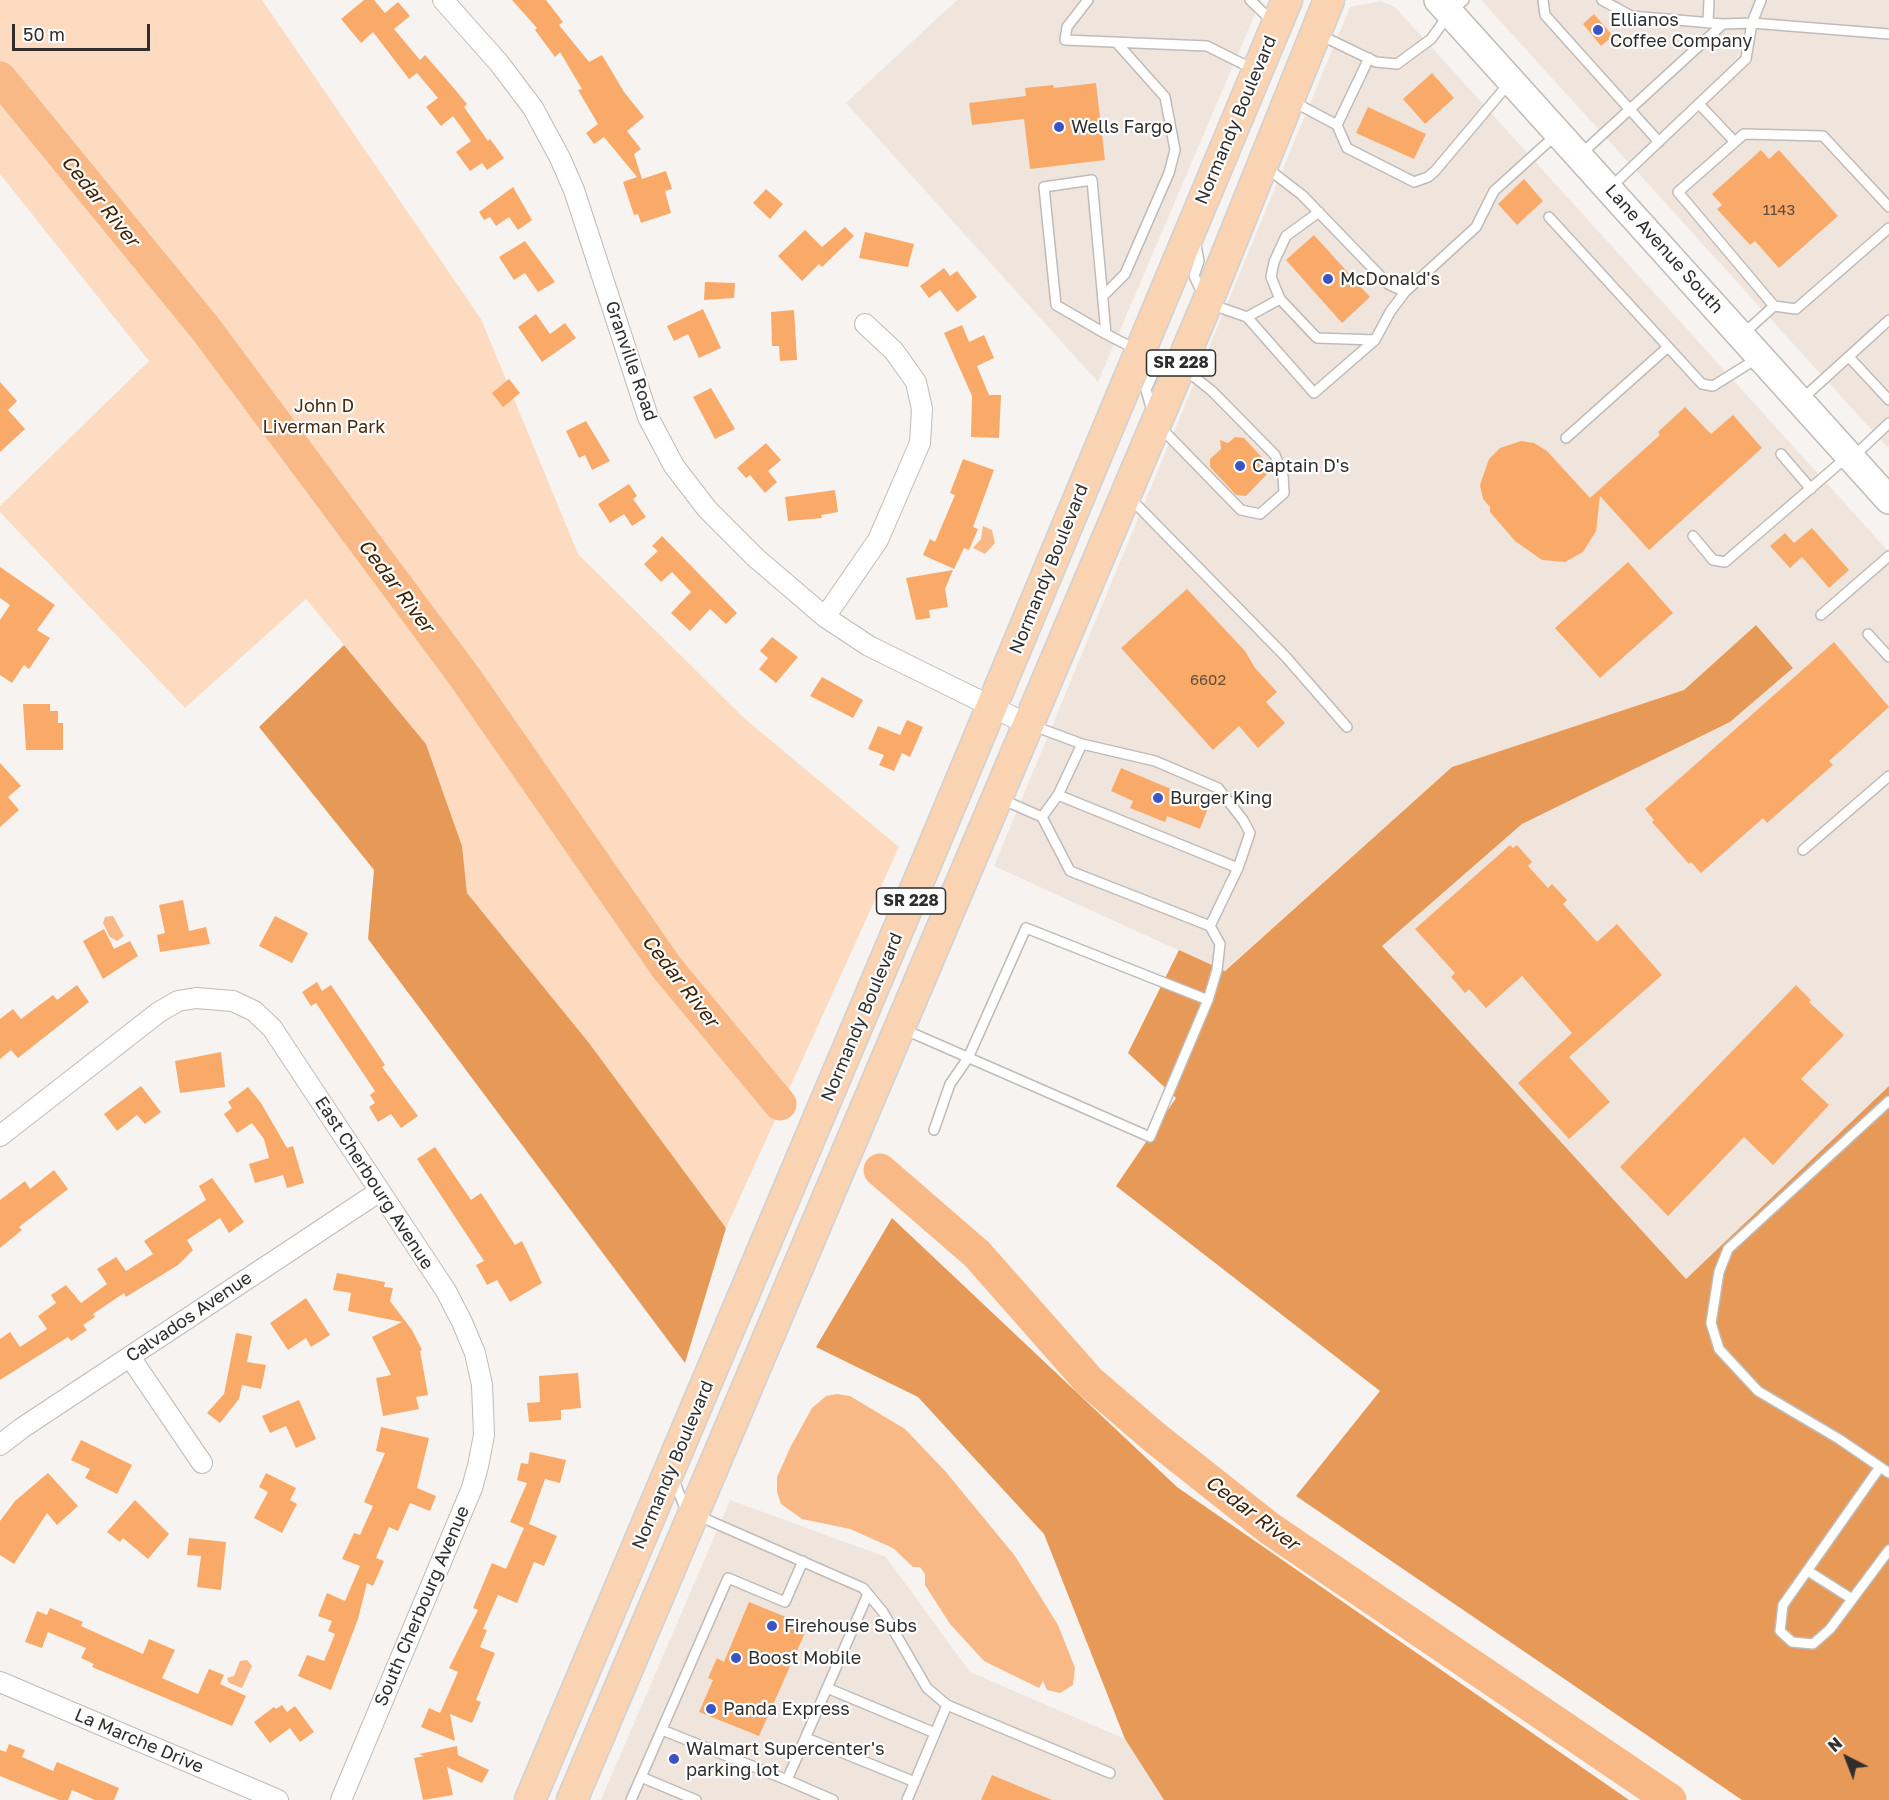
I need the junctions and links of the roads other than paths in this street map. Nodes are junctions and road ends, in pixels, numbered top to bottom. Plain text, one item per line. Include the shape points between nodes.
1 (443, 0) edge
2 (1088, 0) edge
3 (1250, 0) edge
4 (1329, 0) edge
5 (1543, 0) edge
6 (1602, 0) edge
7 (1709, 0) edge
8 (1761, 0) edge
9 (1451, 4) edge
10 (1616, 4) edge
11 (1282, 12) edge
12 (1752, 22) junction
13 (1708, 23) junction
14 (1723, 24) junction
15 (1315, 33) junction
16 (1889, 34) edge
17 (1116, 42) junction
18 (1369, 58) junction
19 (1257, 71) junction
20 (1512, 80) junction
21 (1288, 100) junction
22 (1699, 104) junction
23 (1632, 111) junction
24 (1337, 125) junction
25 (1559, 133) junction
26 (1734, 141) junction
27 (1659, 142) junction
28 (1579, 156) junction
29 (1263, 166) junction
30 (1609, 189) junction
31 (1889, 207) edge
32 (1319, 212) junction
33 (1549, 217) dead end
34 (1192, 224) junction
35 (1889, 228) edge
36 (1405, 292) junction
37 (1103, 296) junction
38 (1280, 299) junction
39 (1207, 303) junction
40 (1774, 306) junction
41 (1247, 317) junction
42 (1889, 320) edge
43 (865, 324) dead end
44 (1106, 334) junction
45 (1742, 335) junction
46 (1375, 340) junction
47 (1668, 347) junction
48 (1139, 351) junction
49 (1760, 356) junction
50 (1849, 357) junction
51 (1178, 371) junction
52 (1889, 400) edge
53 (1800, 401) junction
54 (1155, 423) junction
55 (1889, 423) edge
56 (1566, 438) dead end
57 (1781, 454) dead end
58 (1851, 456) junction
59 (1811, 489) junction
60 (1886, 490) edge
61 (1126, 493) junction
62 (1693, 536) dead end
63 (1889, 556) edge
64 (1821, 615) dead end
65 (825, 617) junction
66 (1868, 634) dead end
67 (1889, 657) edge
68 (992, 707) junction
69 (1027, 724) junction
70 (1347, 727) dead end
71 (1082, 744) junction
72 (1889, 776) edge
73 (1058, 795) junction
74 (996, 796) junction
75 (1042, 817) junction
76 (1803, 850) dead end
77 (925, 866) junction
78 (1238, 868) junction
79 (1210, 926) junction
80 (1208, 1000) junction
81 (898, 1027) junction
82 (968, 1058) junction
83 (1889, 1101) edge
84 (934, 1130) dead end
85 (0, 1136) edge
86 (380, 1191) junction
87 (130, 1357) junction
88 (484, 1408) joint
89 (0, 1445) edge
90 (202, 1463) dead end
91 (673, 1464) junction
92 (1885, 1470) edge
93 (694, 1514) junction
94 (1889, 1550) edge
95 (803, 1561) junction
96 (1808, 1571) junction
97 (868, 1594) junction
98 (1851, 1599) junction
99 (0, 1682) edge
100 (827, 1688) junction
101 (947, 1705) junction
102 (662, 1730) junction
103 (936, 1733) junction
104 (806, 1738) junction
105 (1110, 1773) dead end
106 (641, 1777) junction
107 (788, 1780) junction
108 (915, 1782) junction
109 (278, 1800) edge
110 (341, 1800) edge
111 (530, 1800) edge
112 (572, 1800) edge
113 (631, 1800) edge
114 (696, 1800) edge
115 (833, 1800) edge
116 (907, 1800) edge

1 - 65 street, Granville Road via 533,108 560,158 648,417 674,466 707,509
2 - 17 lane via 1067,27 1065,40
3 - 11 lane
4 - 15 main road, Normandy Boulevard / SR 228
5 - 23 lane via 1545,15
6 - 10 lane
7 - 13 lane
8 - 12 lane
9 - 18 lane via 1431,39 1398,64 1388,65
9 - 20 main road, Lane Avenue South
10 - 13 lane via 1631,16
11 - 19 main road, Normandy Boulevard / SR 228
12 - 14 lane
12 - 16 lane
12 - 22 lane via 1746,59
13 - 14 lane
14 - 23 lane
15 - 18 lane
15 - 21 main road, Normandy Boulevard / SR 228
17 - 19 lane via 1206,46
17 - 37 lane via 1165,97 1175,150 1169,173 1125,274
18 - 24 lane
19 - 34 main road, Normandy Boulevard / SR 228
20 - 24 lane via 1435,171 1414,182 1347,148
20 - 25 main road, Lane Avenue South
21 - 24 lane
21 - 29 main road, Normandy Boulevard / SR 228
22 - 26 lane
22 - 27 lane
23 - 27 lane
23 - 28 lane
25 - 28 main road, Lane Avenue South
25 - 36 lane via 1494,191 1476,227
26 - 31 lane via 1744,134 1823,136
26 - 40 lane via 1678,192
27 - 30 lane
28 - 30 main road, Lane Avenue South
29 - 32 lane
29 - 39 main road, Normandy Boulevard / SR 228
30 - 45 main road, Lane Avenue South
32 - 36 lane via 1388,284
32 - 38 lane via 1286,236 1271,277
33 - 47 lane
34 - 39 lane via 1199,261 1194,276
34 - 48 main road, Normandy Boulevard / SR 228
35 - 40 lane via 1796,309
36 - 46 lane
37 - 44 lane
37 - 44 lane via 1092,180 1044,187 1056,305
38 - 41 lane
38 - 46 lane via 1317,338
39 - 41 lane
39 - 51 main road, Normandy Boulevard / SR 228
40 - 45 lane
41 - 46 lane via 1314,393
42 - 50 lane
43 - 65 street via 894,351 916,382 922,409 920,443 878,540
44 - 48 lane
45 - 49 main road, Lane Avenue South
47 - 49 lane via 1702,384 1713,386
47 - 56 lane
48 - 54 lane via 1154,372 1146,390
48 - 68 main road, Normandy Boulevard / SR 228
49 - 53 main road, Lane Avenue South
50 - 52 lane
50 - 53 lane
51 - 54 main road, Normandy Boulevard / SR 228
51 - 54 lane via 1193,376 1212,391 1275,455 1284,493 1260,514 1241,510
53 - 58 main road, Lane Avenue South
54 - 61 main road, Normandy Boulevard / SR 228
55 - 58 lane
57 - 59 lane
58 - 59 lane
58 - 60 main road, Lane Avenue South
59 - 62 lane via 1725,562 1713,560
61 - 69 main road, Normandy Boulevard / SR 228
61 - 70 lane via 1285,656
63 - 64 lane
65 - 68 street, Granville Road via 869,646
66 - 67 lane
68 - 69 street, Granville Road
68 - 77 main road, Normandy Boulevard / SR 228
69 - 71 lane
69 - 74 main road, Normandy Boulevard / SR 228
71 - 73 lane
71 - 78 lane via 1155,760 1218,788 1250,833
72 - 76 lane
73 - 75 lane
73 - 78 lane
74 - 75 lane
74 - 81 main road, Normandy Boulevard / SR 228
75 - 79 lane via 1070,871
77 - 81 main road via 931,884 890,994
77 - 91 main road, Normandy Boulevard / SR 228
78 - 79 lane
79 - 80 lane via 1220,944
80 - 82 lane via 1026,928
80 - 82 lane via 1150,1137
81 - 82 lane
81 - 93 main road, Normandy Boulevard / SR 228
82 - 84 lane via 950,1084
83 - 92 lane via 1728,1249 1719,1272 1711,1323 1719,1349 1758,1391
85 - 86 street, East Cherbourg Avenue via 159,1012 178,1002 213,998 233,1001 254,1011 272,1028
86 - 87 street, Calvados Avenue
86 - 88 street, East Cherbourg Avenue via 462,1322 475,1353
87 - 89 street, Calvados Avenue
87 - 90 street
88 - 110 street, South Cherbourg Avenue via 484,1435 472,1488
91 - 93 lane via 677,1493
91 - 111 main road, Normandy Boulevard / SR 228
92 - 96 lane
93 - 95 lane
93 - 112 main road, Normandy Boulevard / SR 228
94 - 98 lane
95 - 97 lane via 863,1588
95 - 102 lane via 784,1602 728,1578
96 - 98 lane
96 - 98 lane via 1783,1605 1780,1631 1792,1642 1813,1644 1830,1629
97 - 100 lane
97 - 101 lane via 883,1612 927,1689
99 - 109 street, La Marche Drive
100 - 103 lane
100 - 104 lane
101 - 103 lane
101 - 105 lane
102 - 106 lane
102 - 107 lane
103 - 108 lane
104 - 107 lane
104 - 108 lane
106 - 113 lane
106 - 114 lane
107 - 115 lane
108 - 116 lane

